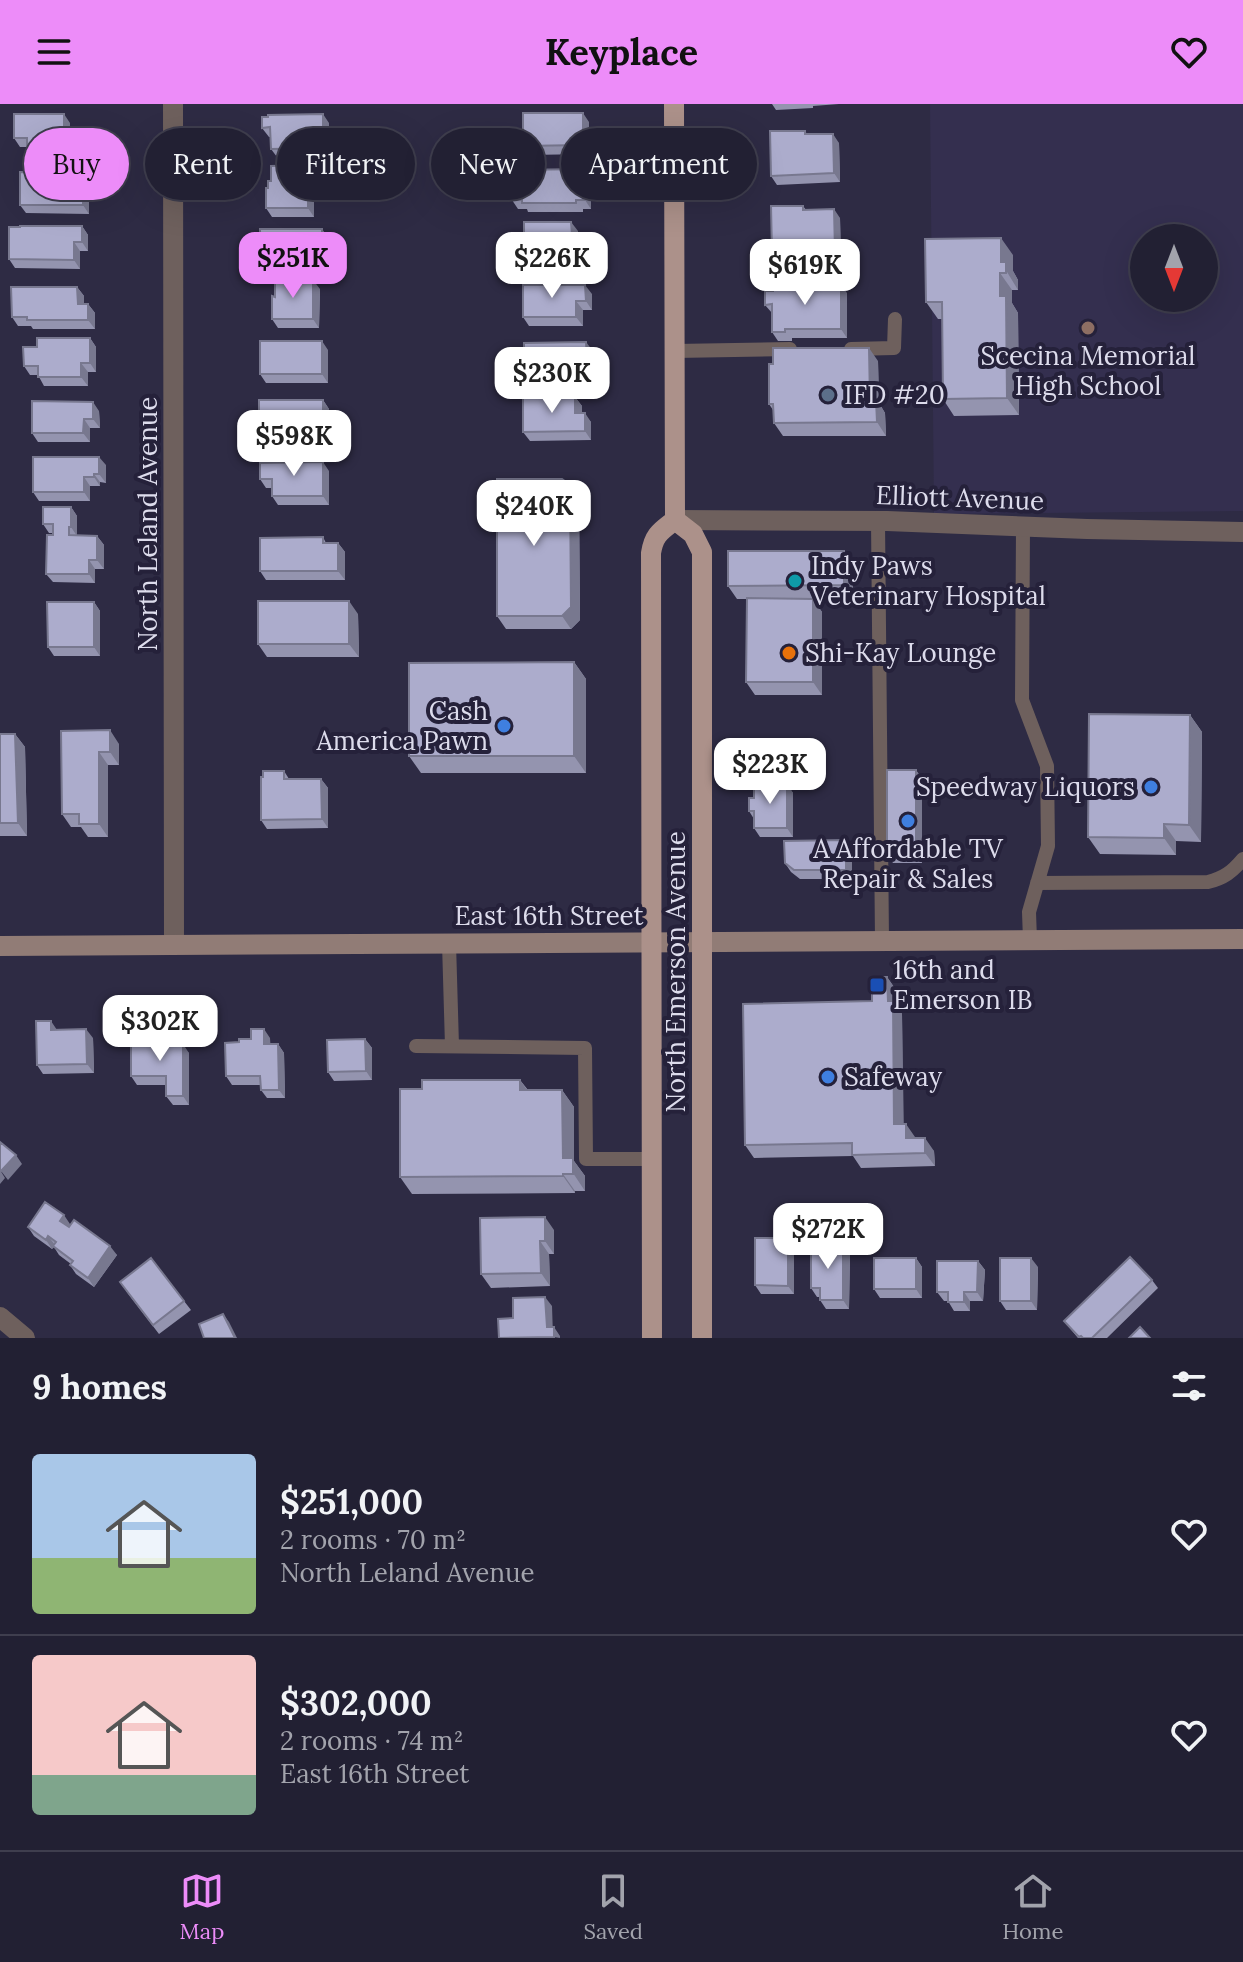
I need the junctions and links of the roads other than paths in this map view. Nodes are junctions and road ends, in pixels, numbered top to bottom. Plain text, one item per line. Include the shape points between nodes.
1 (173, 104) edge
2 (674, 104) edge
3 (895, 319) dead end
4 (806, 349) edge
5 (835, 349) edge
6 (675, 351) junction
7 (675, 520) junction
8 (878, 521) junction
9 (1023, 526) junction
10 (1243, 532) edge
11 (1243, 859) edge
12 (1037, 883) junction
13 (1243, 939) edge
14 (1030, 940) junction
15 (652, 941) junction
16 (702, 941) junction
17 (882, 941) junction
18 (449, 943) junction
19 (174, 945) junction
20 (0, 946) edge
21 (416, 1046) dead end
22 (452, 1046) junction
23 (652, 1159) junction
24 (0, 1317) edge
25 (25, 1338) edge
26 (652, 1338) edge
27 (702, 1338) edge

1 - 19 street, North Leland Avenue
2 - 6 main road
3 - 5 lane via 894,348
4 - 6 lane
6 - 7 main road
7 - 8 street, Elliott Avenue
7 - 15 main road, North Emerson Avenue via 658,533 651,553
7 - 16 main road, North Emerson Avenue via 693,534 702,552
8 - 9 street, Elliott Avenue
8 - 17 lane
9 - 10 street, Elliott Avenue
9 - 12 lane via 1022,700 1047,766 1048,846
11 - 12 lane via 1223,879 1208,882
12 - 14 lane via 1029,912
13 - 14 main road, East 16th Street
14 - 17 main road, East 16th Street
15 - 16 main road, East 16th Street
15 - 18 main road, East 16th Street
15 - 23 main road, North Emerson Avenue
16 - 17 main road, East 16th Street
16 - 27 main road, North Emerson Avenue
18 - 19 main road, East 16th Street
18 - 22 lane
19 - 20 main road, East 16th Street
21 - 22 lane
22 - 23 lane via 585,1048 586,1159
23 - 26 main road, North Emerson Avenue
24 - 25 street

